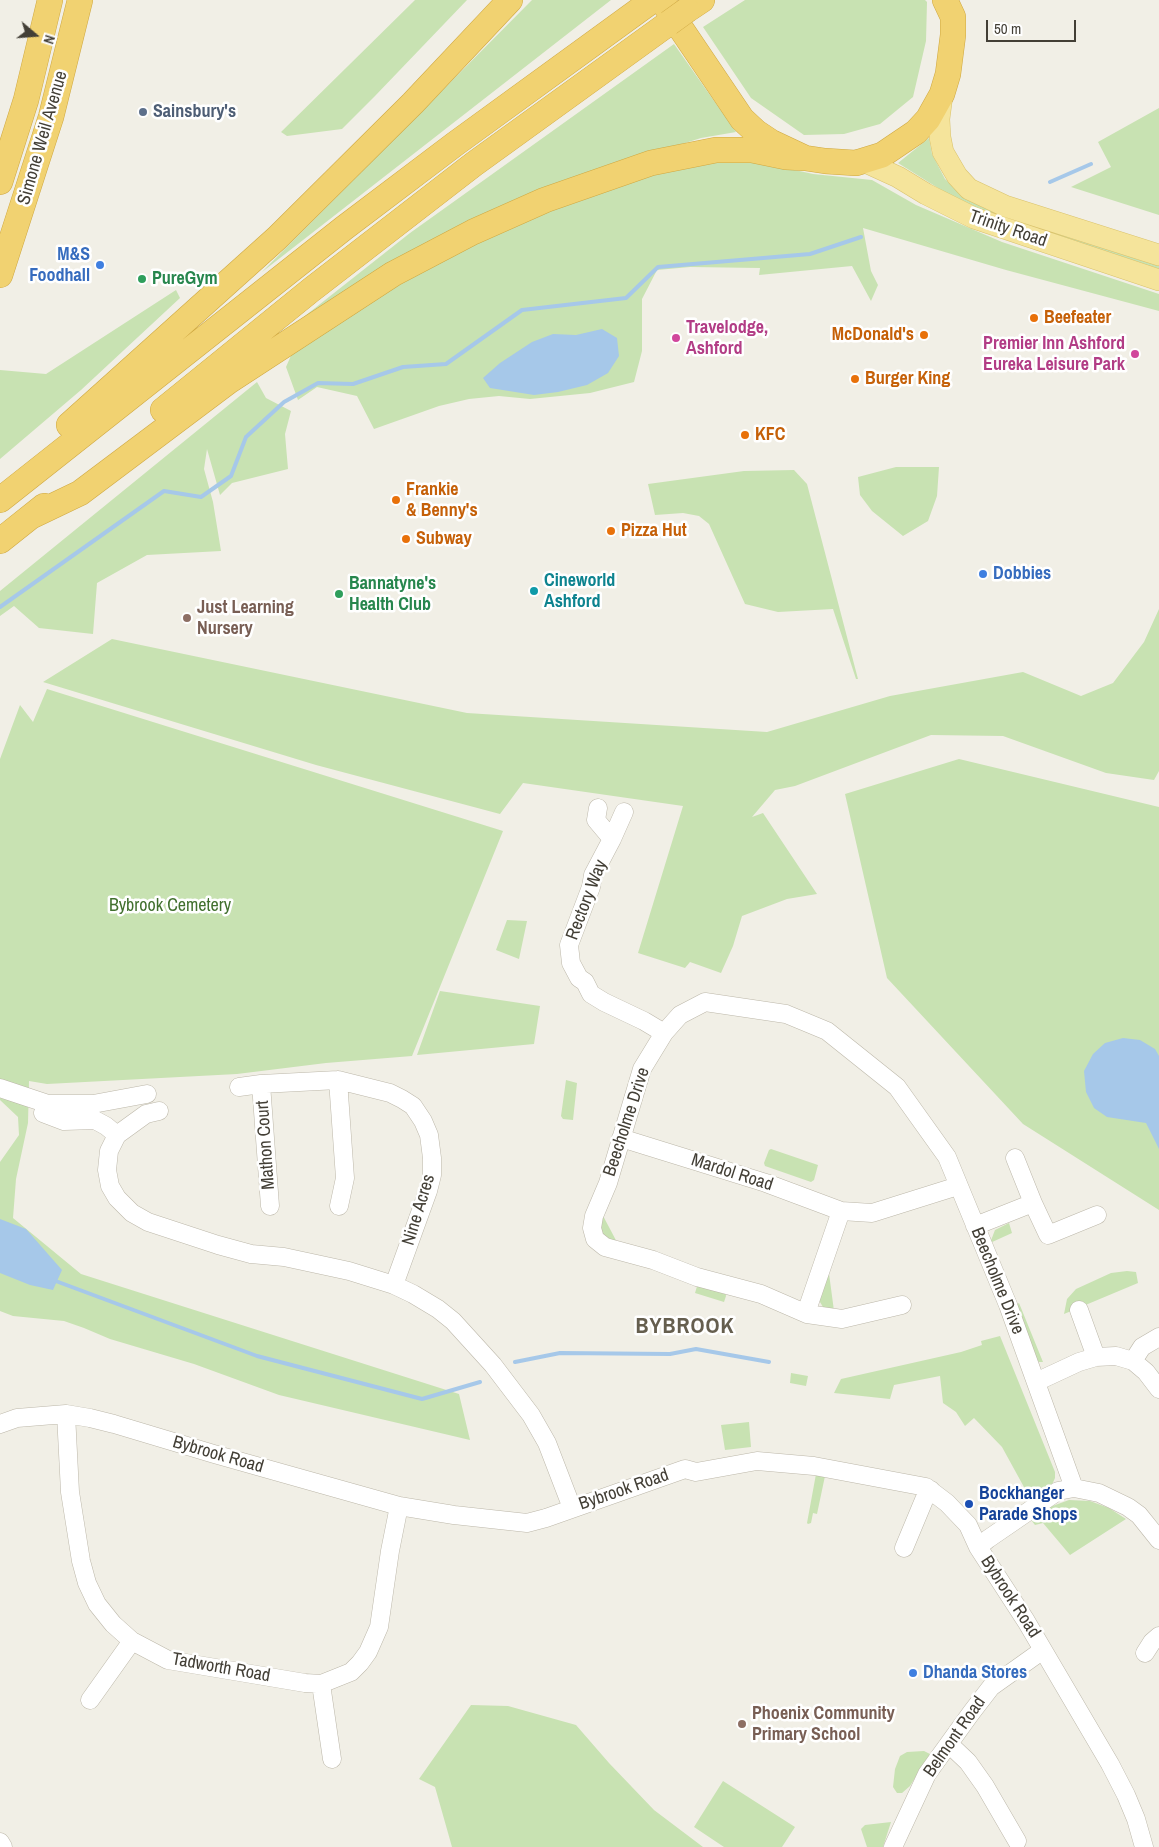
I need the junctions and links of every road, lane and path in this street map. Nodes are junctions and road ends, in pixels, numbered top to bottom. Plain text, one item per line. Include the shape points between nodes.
1 (50, 0) edge
2 (80, 0) edge
3 (510, 0) edge
4 (653, 0) edge
5 (951, 6) edge
6 (680, 8) edge
7 (942, 94) junction
8 (805, 158) junction
9 (863, 162) junction
10 (0, 182) edge
11 (1159, 255) edge
12 (0, 275) edge
13 (1159, 280) edge
14 (26, 479) junction
15 (0, 500) edge
16 (32, 516) junction
17 (0, 541) edge
18 (598, 808) dead end
19 (624, 812) dead end
20 (612, 838) junction
21 (664, 1033) junction
22 (338, 1080) junction
23 (261, 1084) junction
24 (239, 1087) dead end
25 (0, 1088) edge
26 (147, 1094) dead end
27 (159, 1111) dead end
28 (43, 1113) dead end
29 (117, 1135) junction
30 (621, 1138) junction
31 (1015, 1158) dead end
32 (958, 1186) junction
33 (1033, 1203) junction
34 (270, 1206) dead end
35 (339, 1206) dead end
36 (841, 1212) junction
37 (1097, 1215) dead end
38 (976, 1226) junction
39 (394, 1285) junction
40 (902, 1305) dead end
41 (1079, 1310) dead end
42 (807, 1314) junction
43 (1158, 1329) edge
44 (1096, 1357) junction
45 (1133, 1361) junction
46 (1036, 1382) junction
47 (1159, 1389) edge
48 (66, 1414) junction
49 (0, 1424) edge
50 (1074, 1488) junction
51 (931, 1490) junction
52 (399, 1506) junction
53 (572, 1508) junction
54 (1159, 1540) edge
55 (904, 1548) dead end
56 (978, 1548) junction
57 (1159, 1636) edge
58 (132, 1642) junction
59 (1044, 1650) junction
60 (1145, 1653) dead end
61 (321, 1684) junction
62 (90, 1700) dead end
63 (949, 1744) junction
64 (332, 1760) dead end
65 (1008, 1833) dead end
66 (0, 1842) edge
67 (3, 1847) edge
68 (893, 1847) edge
69 (1144, 1847) edge

1 - 10 highway, Simone Weil Avenue via 26,100
2 - 12 highway, Simone Weil Avenue via 52,116
3 - 14 highway via 413,103 277,238 57,435
4 - 14 highway via 344,228
5 - 7 highway via 952,54
6 - 8 highway via 742,119 771,142
6 - 16 highway via 311,290
7 - 9 highway via 928,119 916,132 882,155
7 - 11 main road, Trinity Road via 938,119 943,152 956,176 969,189 1005,206
8 - 9 highway
8 - 16 highway via 752,150 716,150 651,164 545,200 473,232 384,279 229,381 80,493
9 - 13 main road, Trinity Road via 974,218
14 - 15 highway
16 - 17 highway
18 - 20 street via 596,820
19 - 20 street, Rectory Way
20 - 21 street, Rectory Way via 593,875 569,945 571,962 591,994
21 - 30 street, Beecholme Drive via 642,1068
21 - 32 street, Beecholme Drive via 680,1015 704,1002 786,1014 827,1031 897,1086 947,1157
22 - 23 street, Nine Acres
22 - 35 street via 344,1178
22 - 39 street, Nine Acres via 402,1099 413,1106 429,1135 432,1175
23 - 24 street, Nine Acres
23 - 34 street, Mathon Court
25 - 26 street via 48,1104 93,1104
27 - 29 street via 146,1114
28 - 29 street via 64,1121 95,1120
29 - 39 street via 107,1160 110,1186 116,1198 132,1214 251,1254 284,1257 349,1271
30 - 36 street, Mardol Road via 766,1183
30 - 42 street, Beecholme Drive via 594,1216 592,1228 595,1238 605,1247 761,1294
31 - 33 street
32 - 36 street, Mardol Road via 872,1213
32 - 38 street, Beecholme Drive
33 - 37 street via 1048,1235
33 - 38 street
36 - 42 street
38 - 46 street, Beecholme Drive
39 - 53 street via 453,1321 493,1365 531,1415 547,1443
40 - 42 street, Beecholme Drive via 842,1319
41 - 44 street
43 - 45 street
44 - 45 street via 1116,1356
44 - 46 street
45 - 47 street
46 - 50 street, Beecholme Drive
48 - 49 street, Bybrook Road via 17,1418
48 - 52 street, Bybrook Road via 114,1424
48 - 58 street, Tadworth Road via 70,1492 87,1583 97,1604
50 - 54 street via 1099,1493 1128,1507
50 - 56 street via 1058,1491
51 - 53 street, Bybrook Road via 814,1466 757,1461 696,1472 685,1469
51 - 55 street
51 - 56 street, Bybrook Road via 968,1525
52 - 53 street, Bybrook Road via 527,1523
52 - 61 street, Tadworth Road via 379,1627 374,1640 351,1672
56 - 59 street, Bybrook Road
57 - 60 street
58 - 61 street, Tadworth Road via 168,1660 188,1665
58 - 62 street
59 - 63 street, Belmont Road via 991,1687
59 - 69 street, Bybrook Road via 1126,1795
61 - 64 street
63 - 65 street via 974,1770
63 - 68 street, Belmont Road via 927,1774
66 - 67 street

